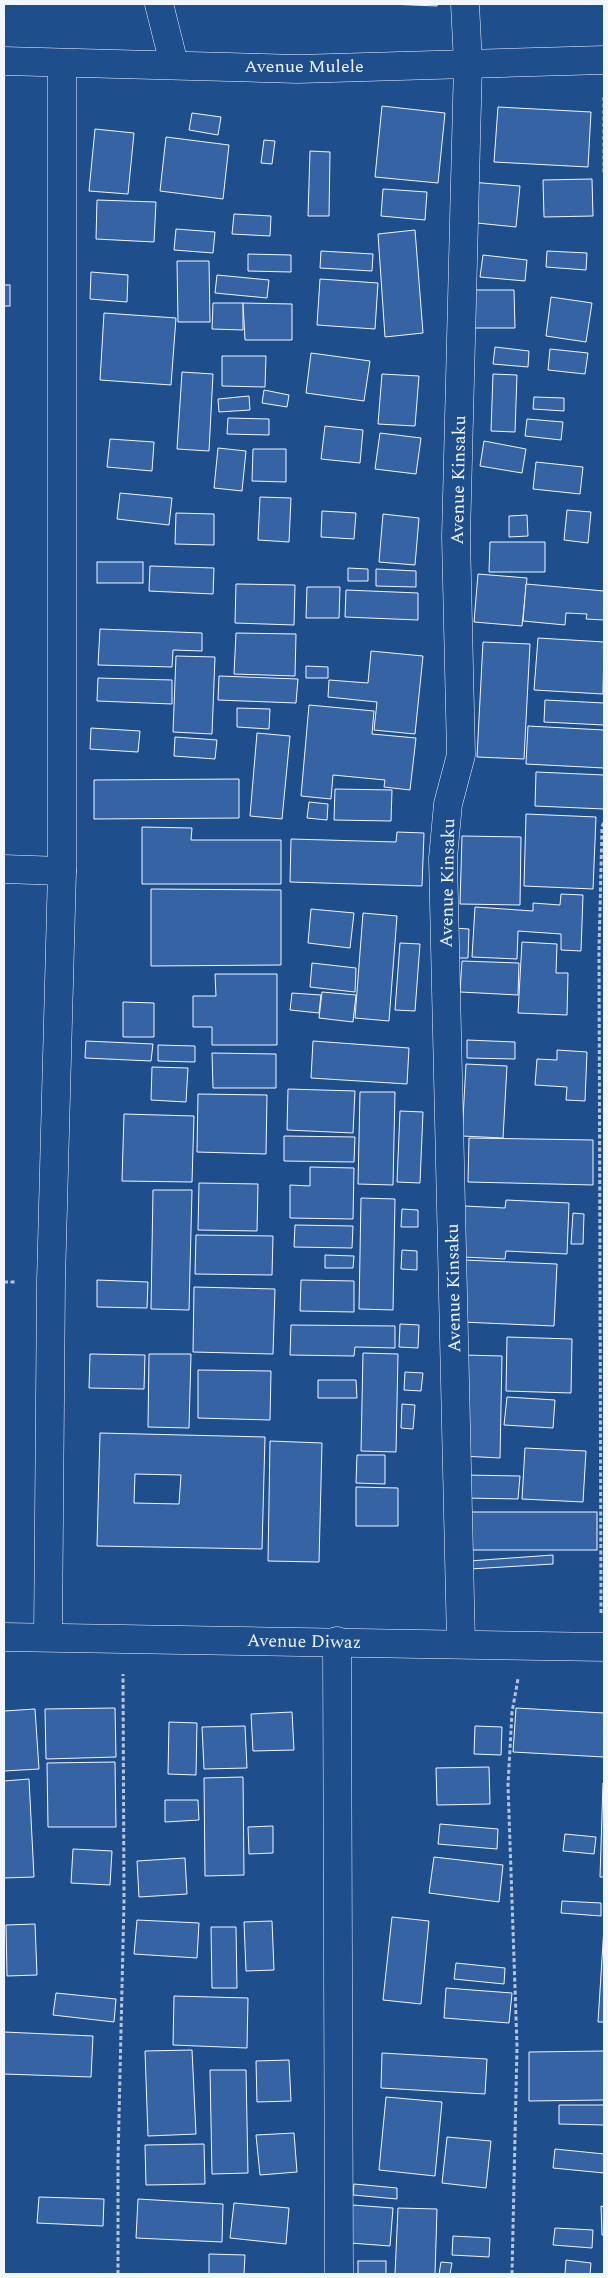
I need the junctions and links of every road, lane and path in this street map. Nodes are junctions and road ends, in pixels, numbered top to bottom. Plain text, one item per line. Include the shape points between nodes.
1 (159, 4) edge
2 (466, 4) edge
3 (604, 60) edge
4 (4, 61) edge
5 (62, 63) junction
6 (468, 63) junction
7 (174, 64) junction
8 (604, 98) edge
9 (604, 173) edge
10 (604, 822) edge
11 (4, 869) edge
12 (62, 871) junction
13 (48, 1637) junction
14 (4, 1638) edge
15 (123, 1638) junction
16 (337, 1641) junction
17 (461, 1643) junction
18 (524, 1644) junction
19 (603, 1647) edge
20 (118, 2274) edge
21 (339, 2274) edge
22 (512, 2274) edge

1 - 7 street
2 - 6 street, Avenue Kinsaku
3 - 6 street, Avenue Mulele
4 - 5 street, Avenue Mulele
5 - 7 street, Avenue Mulele
5 - 12 street
6 - 7 street, Avenue Mulele via 298,69
6 - 17 street, Avenue Kinsaku via 456,537 461,755 448,804 443,858
8 - 9 path
10 - 19 path via 600,950
11 - 12 street
12 - 13 street via 51,1281
13 - 14 street, Avenue Diwaz
13 - 15 street, Avenue Diwaz
15 - 16 street, Avenue Diwaz
15 - 20 path via 124,1901
16 - 17 street, Avenue Diwaz
16 - 21 street
17 - 18 street, Avenue Diwaz
18 - 19 street, Avenue Diwaz
18 - 22 path via 512,1712 508,1785 517,2046

